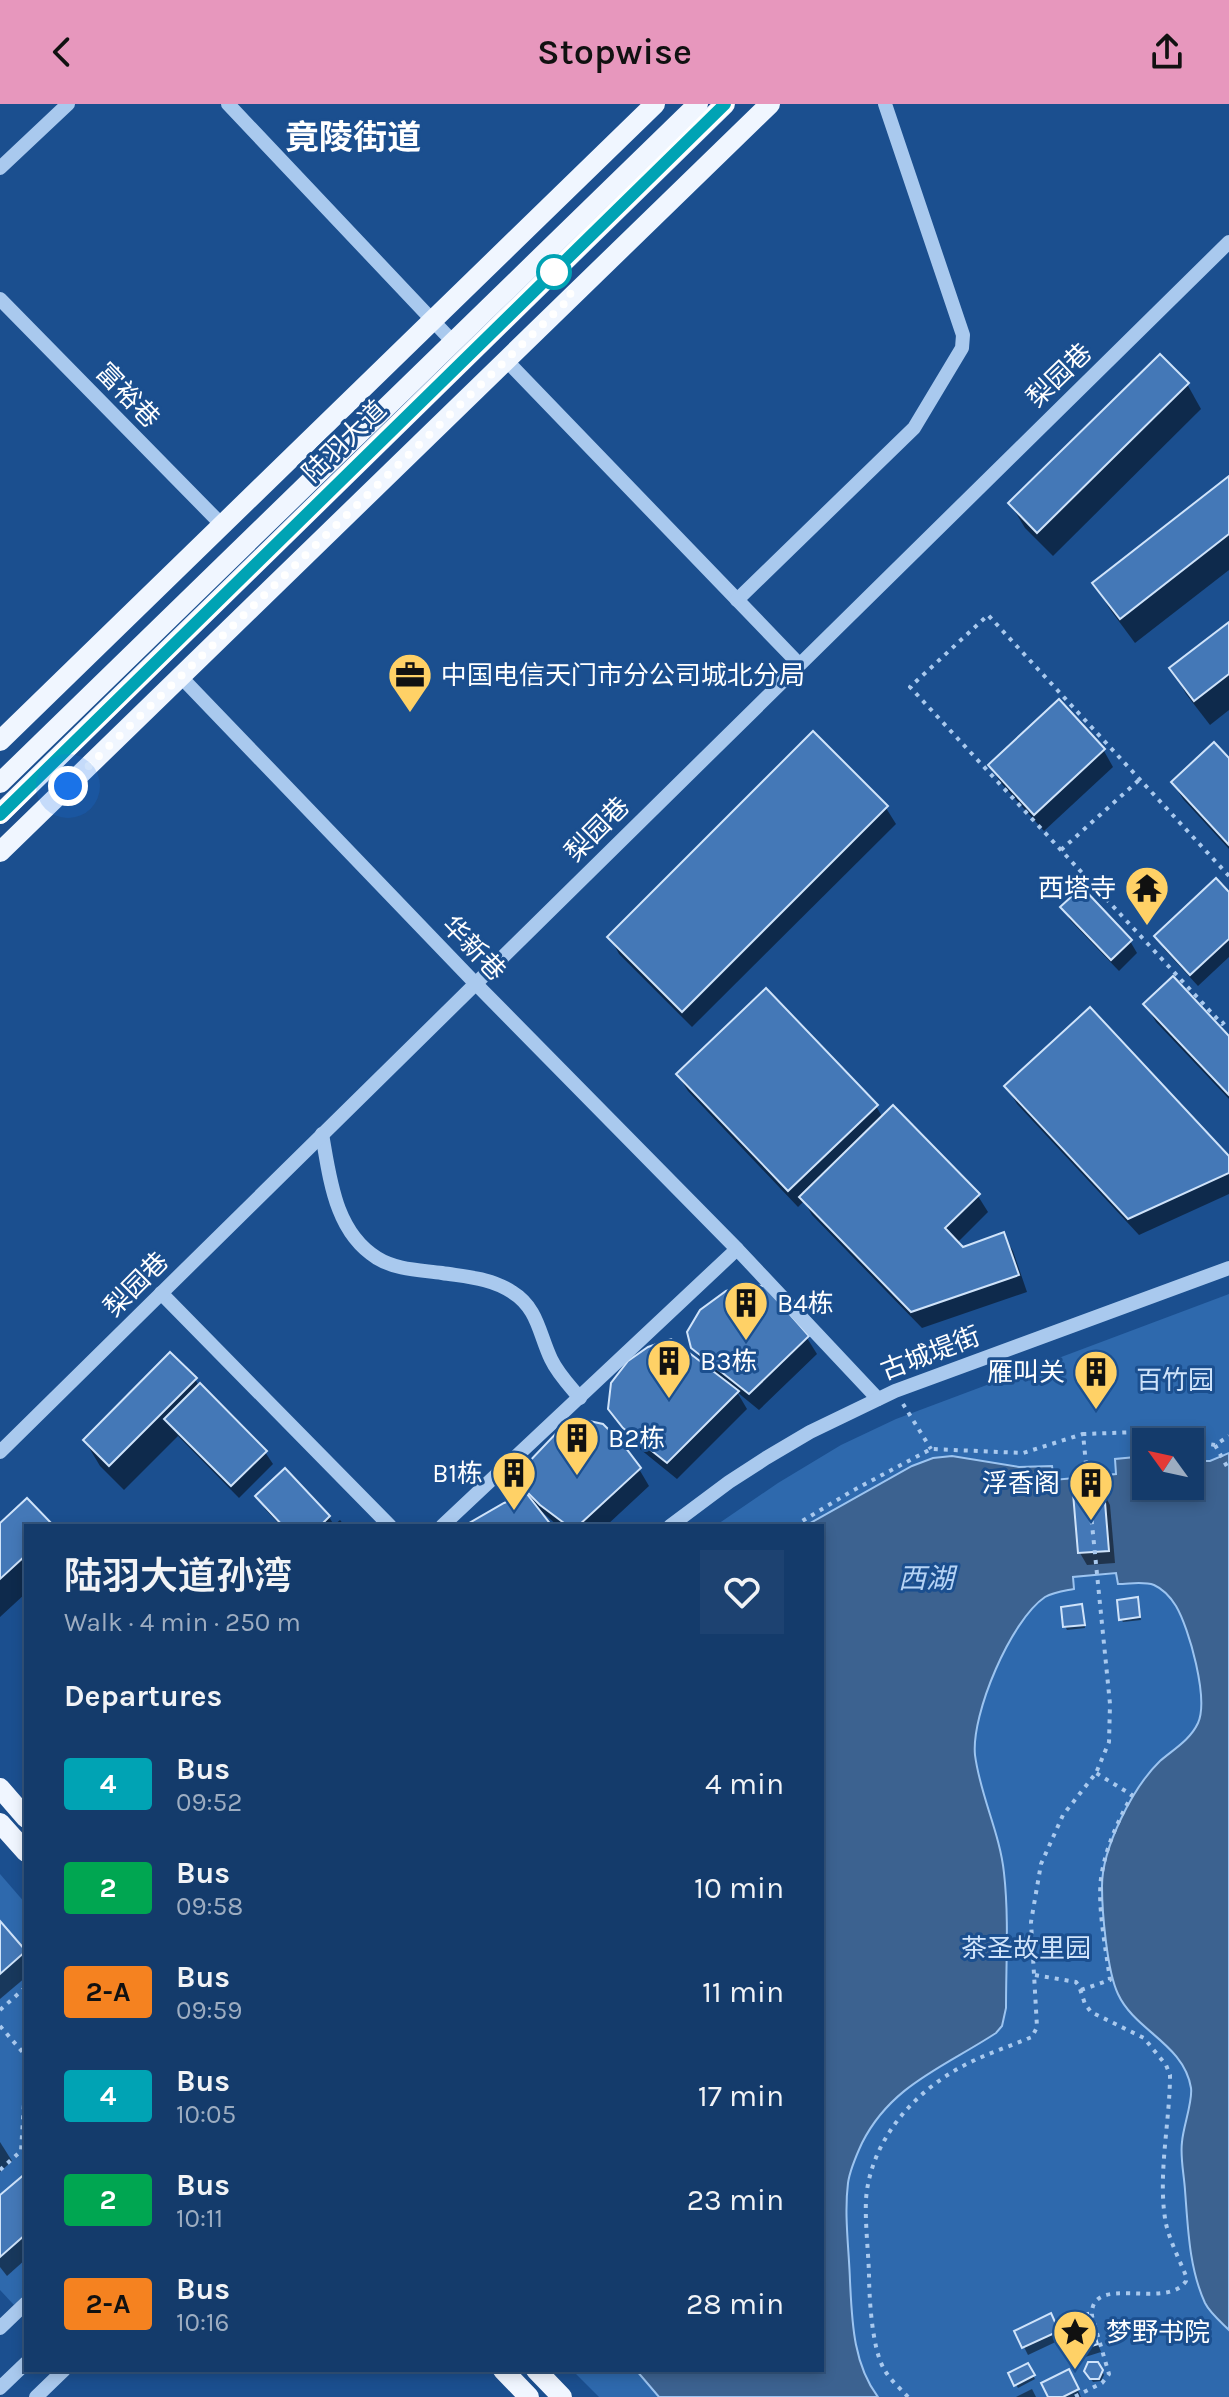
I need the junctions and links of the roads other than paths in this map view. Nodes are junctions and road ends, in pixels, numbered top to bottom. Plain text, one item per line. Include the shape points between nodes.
1 (68, 104) edge
2 (228, 104) edge
3 (655, 104) edge
4 (698, 104) edge
5 (725, 104) edge
6 (770, 104) edge
7 (885, 104) edge
8 (0, 168) edge
9 (1229, 242) edge
10 (0, 299) edge
11 (433, 321) junction
12 (453, 342) junction
13 (506, 360) junction
14 (222, 525) junction
15 (737, 600) junction
16 (799, 664) junction
17 (181, 677) junction
18 (0, 741) edge
19 (0, 783) edge
20 (0, 814) edge
21 (0, 852) edge
22 (475, 983) junction
23 (322, 1134) junction
24 (737, 1249) junction
25 (1229, 1268) edge
26 (161, 1293) junction
27 (580, 1398) junction
28 (878, 1399) junction
29 (0, 1452) edge
30 (388, 1524) edge
31 (444, 1524) edge
32 (673, 1524) edge
33 (0, 1788) edge
34 (24, 1816) edge
35 (0, 1823) edge
36 (24, 1850) edge
37 (24, 2304) edge
38 (3, 2318) edge
39 (24, 2365) edge
40 (62, 2372) edge
41 (505, 2372) edge
42 (538, 2372) edge
43 (0, 2388) edge
44 (36, 2397) edge
45 (529, 2397) edge
46 (562, 2397) edge

1 - 8 street
2 - 11 street
3 - 11 main road
4 - 12 main road, 陆羽大道
5 - 20 main road, 陆羽大道
6 - 13 main road
7 - 15 street via 963,335 962,348 914,428
9 - 16 street, 梨园巷
10 - 14 street, 富裕巷
11 - 12 street
11 - 14 main road
12 - 19 main road, 陆羽大道
13 - 15 street
13 - 17 main road
14 - 18 main road
15 - 16 street
16 - 22 street, 梨园巷
17 - 21 main road
17 - 22 street, 华新巷
22 - 23 street, 梨园巷
22 - 24 street, 华新巷
23 - 26 street, 梨园巷
23 - 27 street via 332,1189 356,1240 378,1259 398,1267 490,1280 515,1293 539,1323 560,1376
24 - 27 street
24 - 28 street, 华新巷
25 - 28 street, 古城堤街
26 - 29 street, 梨园巷
26 - 30 street
27 - 31 street
28 - 32 street, 古城堤街 via 766,1458
33 - 34 main road
35 - 36 main road
37 - 38 street
39 - 43 street
40 - 44 street
41 - 45 main road
42 - 46 main road

